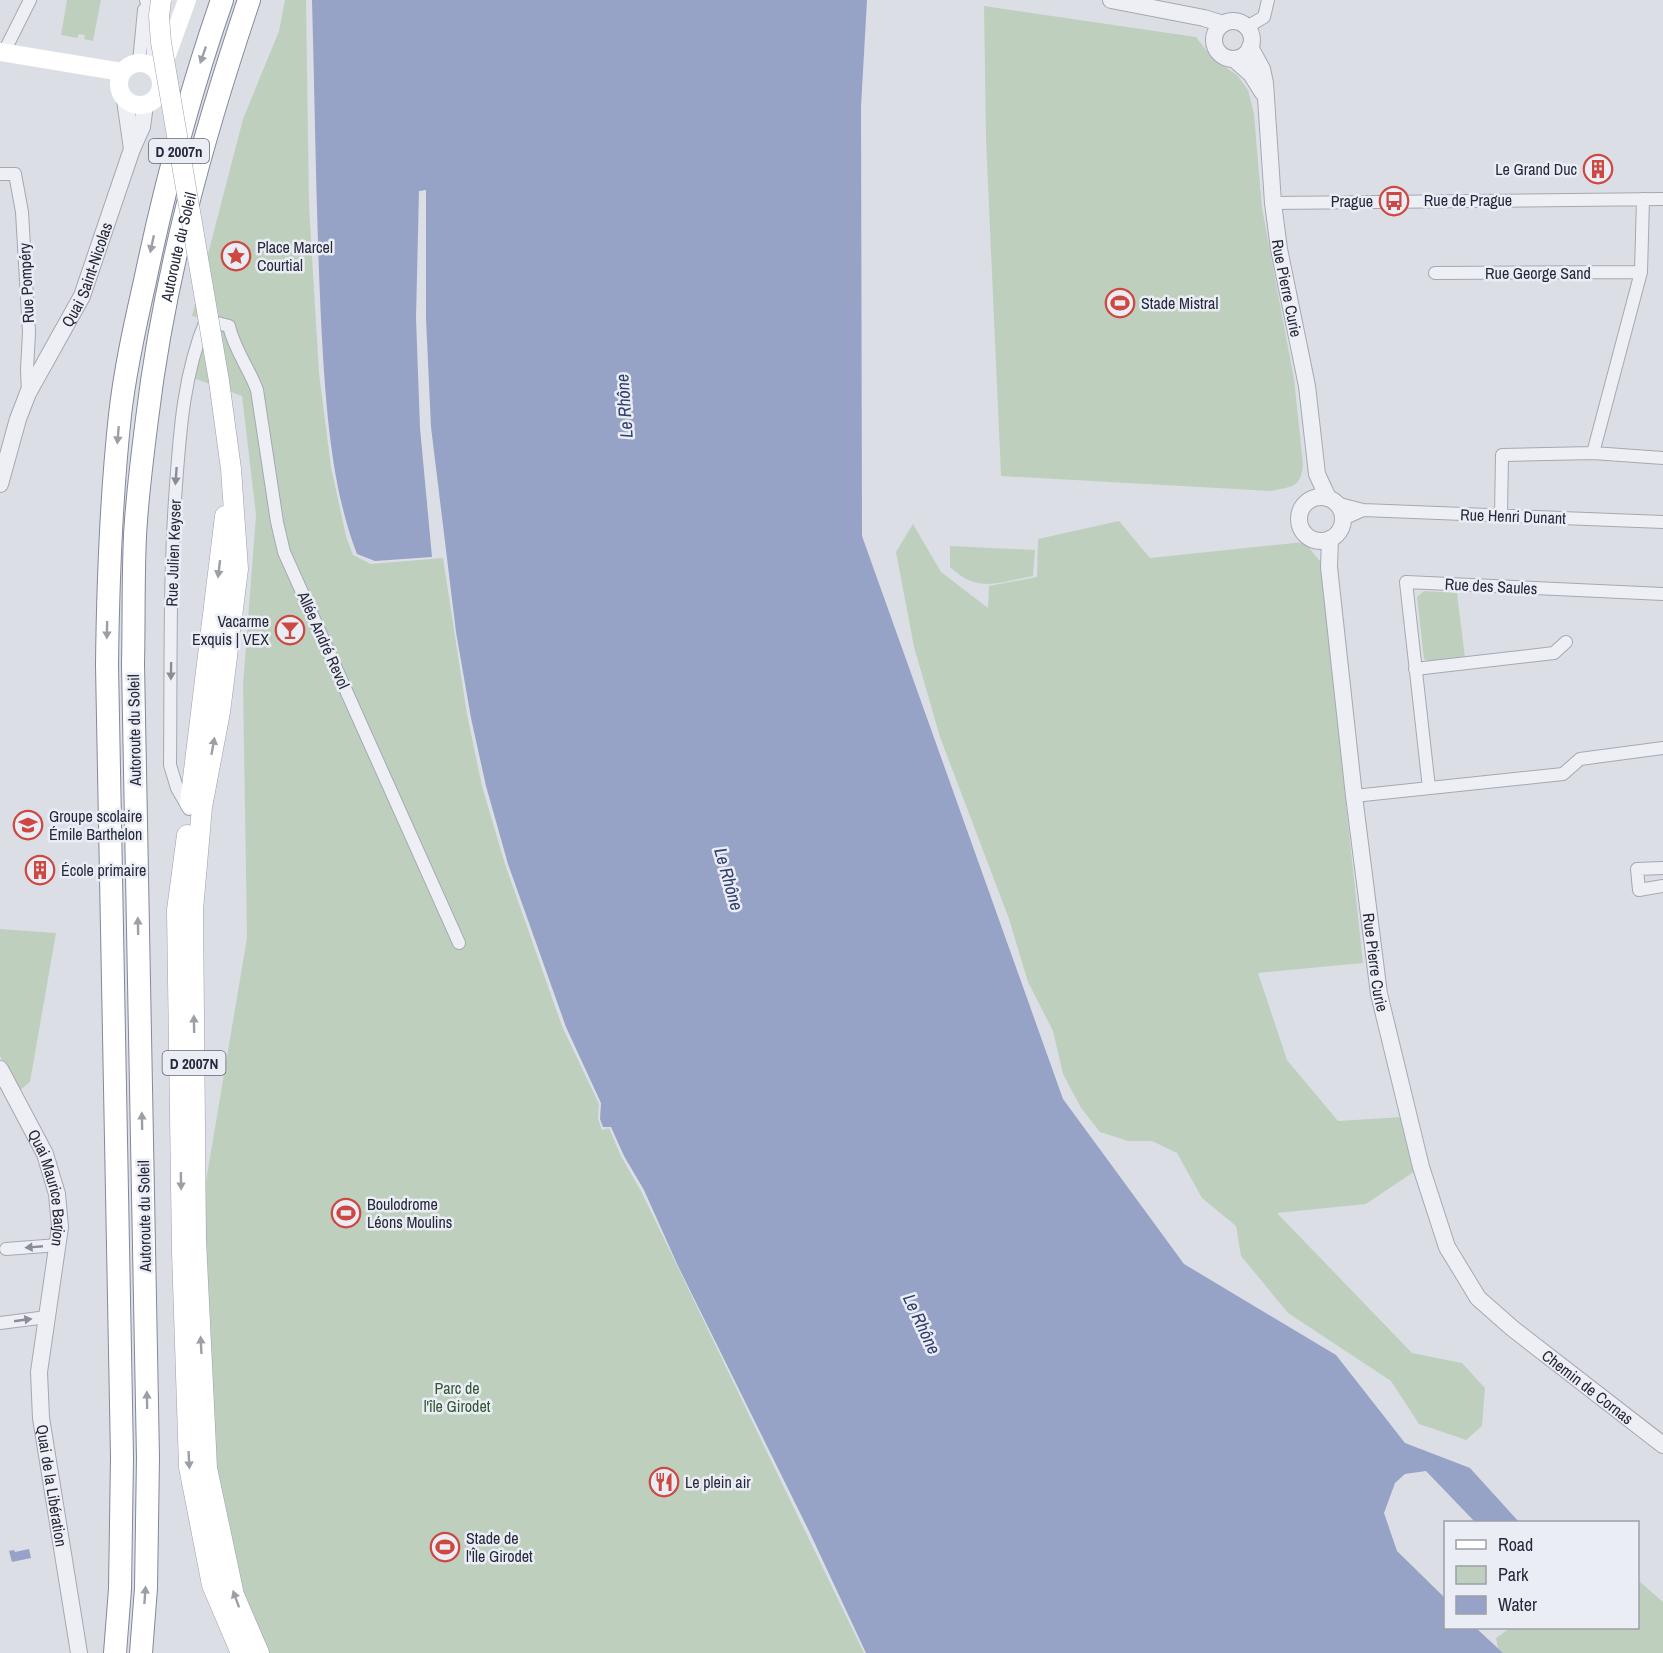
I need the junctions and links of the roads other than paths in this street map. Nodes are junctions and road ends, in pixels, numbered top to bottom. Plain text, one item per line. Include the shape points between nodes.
1 (30, 0) edge
2 (145, 0) edge
3 (161, 0) edge
4 (187, 0) edge
5 (222, 0) edge
6 (249, 0) edge
7 (1112, 0) edge
8 (1268, 0) edge
9 (1166, 10) junction
10 (1223, 24) junction
11 (1244, 25) junction
12 (1214, 39) junction
13 (1250, 47) junction
14 (2, 52) edge
15 (1234, 59) junction
16 (150, 68) junction
17 (122, 86) junction
18 (1266, 99) junction
19 (145, 105) junction
20 (132, 149) junction
21 (0, 174) edge
22 (1642, 199) junction
23 (1663, 199) edge
24 (1273, 203) junction
25 (1641, 272) junction
26 (1435, 273) dead end
27 (229, 326) joint
28 (28, 393) junction
29 (1593, 453) junction
30 (1663, 458) edge
31 (231, 469) junction
32 (1317, 474) junction
33 (0, 484) edge
34 (1309, 500) junction
35 (1332, 500) junction
36 (1363, 510) junction
37 (1501, 515) junction
38 (1343, 519) junction
39 (1663, 522) edge
40 (1323, 540) junction
41 (1663, 594) edge
42 (1566, 642) dead end
43 (1415, 669) junction
44 (1663, 748) edge
45 (1429, 788) junction
46 (1354, 796) junction
47 (190, 810) junction
48 (1663, 868) edge
49 (1663, 886) edge
50 (459, 943) dead end
51 (0, 1069) edge
52 (58, 1245) junction
53 (6, 1250) dead end
54 (47, 1317) junction
55 (0, 1323) edge
56 (1512, 1328) joint
57 (1663, 1445) edge
58 (79, 1653) edge
59 (115, 1653) edge
60 (141, 1653) edge
61 (241, 1653) edge
62 (259, 1653) edge

1 - 14 street
2 - 16 street
3 - 31 main road, D 2007n, bridge via 161,42
4 - 16 main road
5 -> 59 highway, Autoroute du Soleil via 195,78 158,216 120,414 109,534 107,665 122,1457
60 -> 6 highway, Autoroute du Soleil via 148,1458 133,664 135,536 147,418 183,224
7 - 9 street
8 - 11 street via 1264,17
9 - 10 street
9 - 12 street
10 - 11 street via 1230,21
10 - 12 street
11 - 13 street via 1251,35
12 - 15 street via 1218,51
13 - 15 street
13 - 18 street, Rue Pierre Curie via 1262,69
14 - 17 main road via 60,62
15 - 18 street via 1259,84
16 - 17 main road via 132,64
16 - 19 main road via 159,91
17 - 19 main road via 138,105
17 - 20 street, Quai Saint-Nicolas
18 - 24 street, Rue Pierre Curie
19 - 20 street, Quai Saint-Nicolas via 142,127
20 - 28 street, Quai Saint-Nicolas via 82,296
21 - 28 street, Rue Pompéry via 15,174 22,212 29,332
22 - 23 street, Rue de Prague
22 - 24 street, Rue de Prague
22 - 25 street
24 - 32 street, Rue Pierre Curie via 1307,386
25 - 26 street, Rue George Sand
25 - 29 street
27 -> 47 street, Rue Julien Keyser via 206,320 188,376 180,433 172,536 170,765
27 - 50 street, Allée André Revol via 257,390 284,552
28 - 33 street, Quai Saint-Nicolas
29 - 30 street
29 - 37 street via 1502,455
31 -> 47 main road, D 2007N
62 -> 31 main road, D 2007N via 234,1595 207,1468 196,1240 193,910 202,807 220,712 238,568
32 - 34 street, Rue Pierre Curie
32 - 35 street, Rue Pierre Curie
34 - 35 street
34 - 40 street via 1300,511 1299,526 1303,532
35 - 36 street, Rue Henri Dunant
35 - 38 street
36 - 37 street, Rue Henri Dunant
36 - 38 street, Rue Henri Dunant
37 - 39 street, Rue Henri Dunant
38 - 40 street via 1339,531
40 - 46 street, Rue Pierre Curie
41 - 43 street, Rue des Saules via 1406,582
42 - 43 street via 1554,653
43 - 45 street, Rue des Saules
44 - 45 street via 1580,759 1563,774
45 - 46 street
46 - 56 street, Rue Pierre Curie via 1379,994 1421,1167 1447,1247 1478,1298
47 -> 61 main road, D 2007N via 177,910 189,1467 212,1585
48 - 49 street via 1637,869 1639,890
51 - 52 street, Quai Maurice Barjon via 49,1164 57,1194
52 -> 53 street
52 - 54 street, Quai Maurice Barjon
55 -> 54 street
54 - 58 street, Quai de la Libération via 39,1372 41,1418
56 - 57 street, Chemin de Cornas

